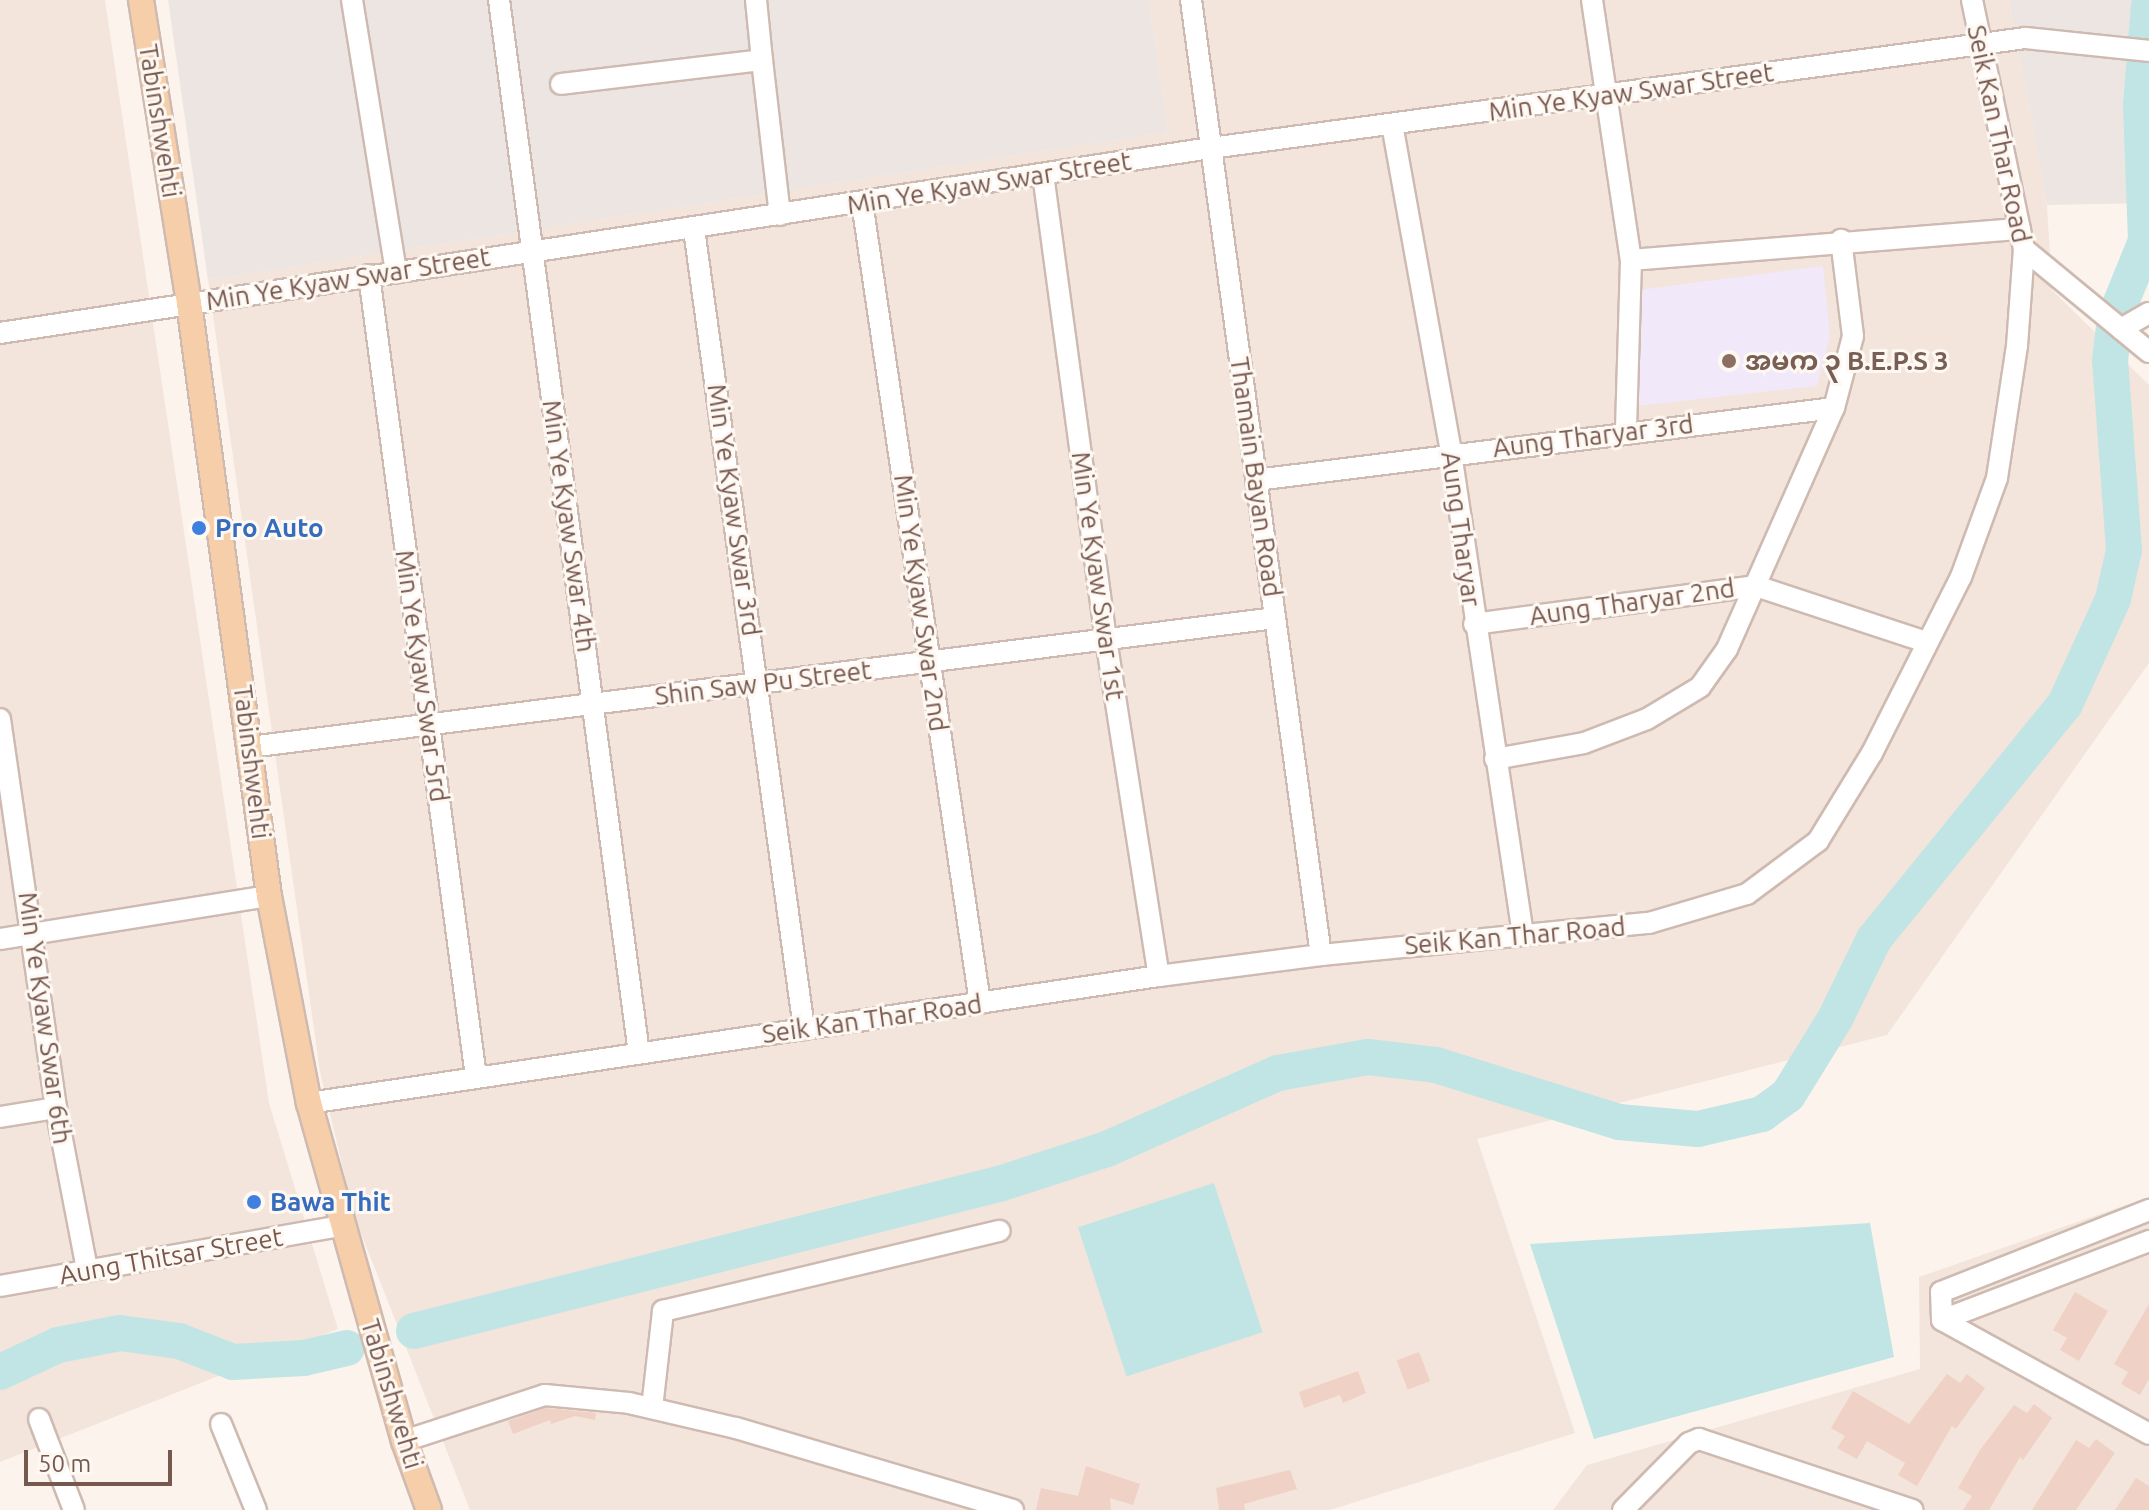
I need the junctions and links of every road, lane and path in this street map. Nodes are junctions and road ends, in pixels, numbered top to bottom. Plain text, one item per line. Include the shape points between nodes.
1 (141, 0) edge
2 (352, 0) edge
3 (499, 0) edge
4 (756, 0) edge
5 (1191, 0) edge
6 (1592, 0) edge
7 (1972, 0) edge
8 (1980, 44) junction
9 (2149, 51) edge
10 (762, 60) junction
11 (561, 84) dead end
12 (1607, 95) junction
13 (1392, 124) junction
14 (1211, 148) junction
15 (1043, 174) junction
16 (862, 202) junction
17 (780, 215) junction
18 (694, 229) junction
19 (2022, 239) junction
20 (1841, 240) junction
21 (532, 251) junction
22 (1631, 260) junction
23 (396, 272) junction
24 (369, 275) junction
25 (189, 303) junction
26 (2149, 313) edge
27 (2121, 329) junction
28 (0, 333) edge
29 (2149, 352) edge
30 (1834, 408) junction
31 (1626, 432) junction
32 (1451, 453) junction
33 (1256, 480) junction
34 (1756, 586) junction
35 (1275, 618) junction
36 (1474, 624) junction
37 (1106, 639) junction
38 (1926, 642) junction
39 (930, 662) junction
40 (760, 685) junction
41 (593, 704) junction
42 (0, 719) edge
43 (429, 725) junction
44 (250, 747) junction
45 (1495, 759) junction
46 (269, 896) junction
47 (32, 934) junction
48 (1523, 935) junction
49 (0, 939) edge
50 (1321, 955) junction
51 (1159, 976) junction
52 (980, 1003) junction
53 (804, 1029) junction
54 (639, 1053) junction
55 (476, 1077) junction
56 (309, 1103) junction
57 (56, 1108) junction
58 (0, 1117) edge
59 (2149, 1210) edge
60 (342, 1226) junction
61 (1000, 1231) dead end
62 (2149, 1241) edge
63 (87, 1269) junction
64 (0, 1286) edge
65 (1942, 1320) junction
66 (652, 1408) junction
67 (39, 1419) dead end
68 (221, 1424) dead end
69 (2149, 1434) edge
70 (404, 1441) junction
71 (74, 1510) edge
72 (256, 1510) edge
73 (429, 1510) edge
74 (1013, 1510) edge
75 (1623, 1510) edge
76 (1913, 1510) edge

1 - 25 main road, Tabinshwehti
2 - 23 street
3 - 21 street, Min Ye Kyaw Swar 4th
4 - 10 street
5 - 14 street, Thamain Bayan Road
6 - 12 street
7 - 8 street, Seik Kan Thar Road
8 - 9 street, Min Ye Kyaw Swar Street via 2026,38
8 - 12 street, Min Ye Kyaw Swar Street
8 - 19 street, Seik Kan Thar Road
10 - 11 street
10 - 17 street
12 - 13 street, Min Ye Kyaw Swar Street
12 - 22 street
13 - 14 street, Min Ye Kyaw Swar Street
13 - 32 street, Aung Tharyar
14 - 15 street, Min Ye Kyaw Swar Street
14 - 33 street, Thamain Bayan Road
15 - 16 street, Min Ye Kyaw Swar Street
15 - 37 street, Min Ye Kyaw Swar 1st
16 - 17 street, Min Ye Kyaw Swar Street
16 - 39 street, Min Ye Kyaw Swar 2nd
17 - 18 street, Min Ye Kyaw Swar Street
18 - 21 street, Min Ye Kyaw Swar Street
18 - 40 street, Min Ye Kyaw Swar 3rd
19 - 20 street
19 - 27 street
19 - 38 street, Seik Kan Thar Road via 2017,346 1997,478 1961,577
20 - 22 street
20 - 30 street via 1853,336
21 - 23 street, Min Ye Kyaw Swar Street
21 - 41 street, Min Ye Kyaw Swar 4th
22 - 31 street
23 - 24 street, Min Ye Kyaw Swar Street
24 - 25 street, Min Ye Kyaw Swar Street
24 - 43 street, Min Ye Kyaw Swar 5rd
25 - 28 street, Min Ye Kyaw Swar Street
25 - 44 main road, Tabinshwehti
26 - 27 street
27 - 29 street
30 - 31 street, Aung Tharyar 3rd
30 - 34 street
31 - 32 street, Aung Tharyar 3rd
32 - 33 street, Aung Tharyar 3rd
32 - 36 street, Aung Tharyar
33 - 35 street, Thamain Bayan Road
34 - 36 street, Aung Tharyar 2nd
34 - 38 street, Aung Tharyar 2nd
34 - 45 street via 1727,649 1700,687 1647,719 1584,743
35 - 37 street, Shin Saw Pu Street
35 - 50 street, Thamain Bayan Road
36 - 45 street, Aung Tharyar
37 - 39 street, Shin Saw Pu Street
37 - 51 street, Min Ye Kyaw Swar 1st
38 - 48 street, Seik Kan Thar Road via 1872,753 1818,841 1747,894 1649,923
39 - 40 street, Shin Saw Pu Street
39 - 52 street, Min Ye Kyaw Swar 2nd
40 - 41 street, Shin Saw Pu Street
40 - 53 street, Min Ye Kyaw Swar 3rd
41 - 43 street, Shin Saw Pu Street
41 - 54 street, Min Ye Kyaw Swar 4th
42 - 47 street, Min Ye Kyaw Swar 6th
43 - 44 street, Shin Saw Pu Street
43 - 55 street, Min Ye Kyaw Swar 5rd
44 - 46 main road, Tabinshwehti
45 - 48 street, Aung Tharyar
46 - 47 street
46 - 56 main road, Tabinshwehti
47 - 49 street
47 - 57 street, Min Ye Kyaw Swar 6th
48 - 50 street, Seik Kan Thar Road
50 - 51 street, Seik Kan Thar Road
51 - 52 street, Seik Kan Thar Road
52 - 53 street, Seik Kan Thar Road
53 - 54 street, Seik Kan Thar Road
54 - 55 street, Seik Kan Thar Road
55 - 56 street, Seik Kan Thar Road
56 - 60 main road, Tabinshwehti
57 - 58 street
57 - 63 street, Min Ye Kyaw Swar 6th
59 - 65 street via 1941,1292
60 - 63 street, Aung Thitsar Street
60 - 70 main road, Tabinshwehti
61 - 66 street via 663,1311
62 - 65 street
63 - 64 street, Aung Thitsar Street
65 - 69 street
66 - 70 street via 545,1395
66 - 74 street
67 - 71 street
68 - 72 street
70 - 73 main road, Tabinshwehti
75 - 76 street via 1699,1439

